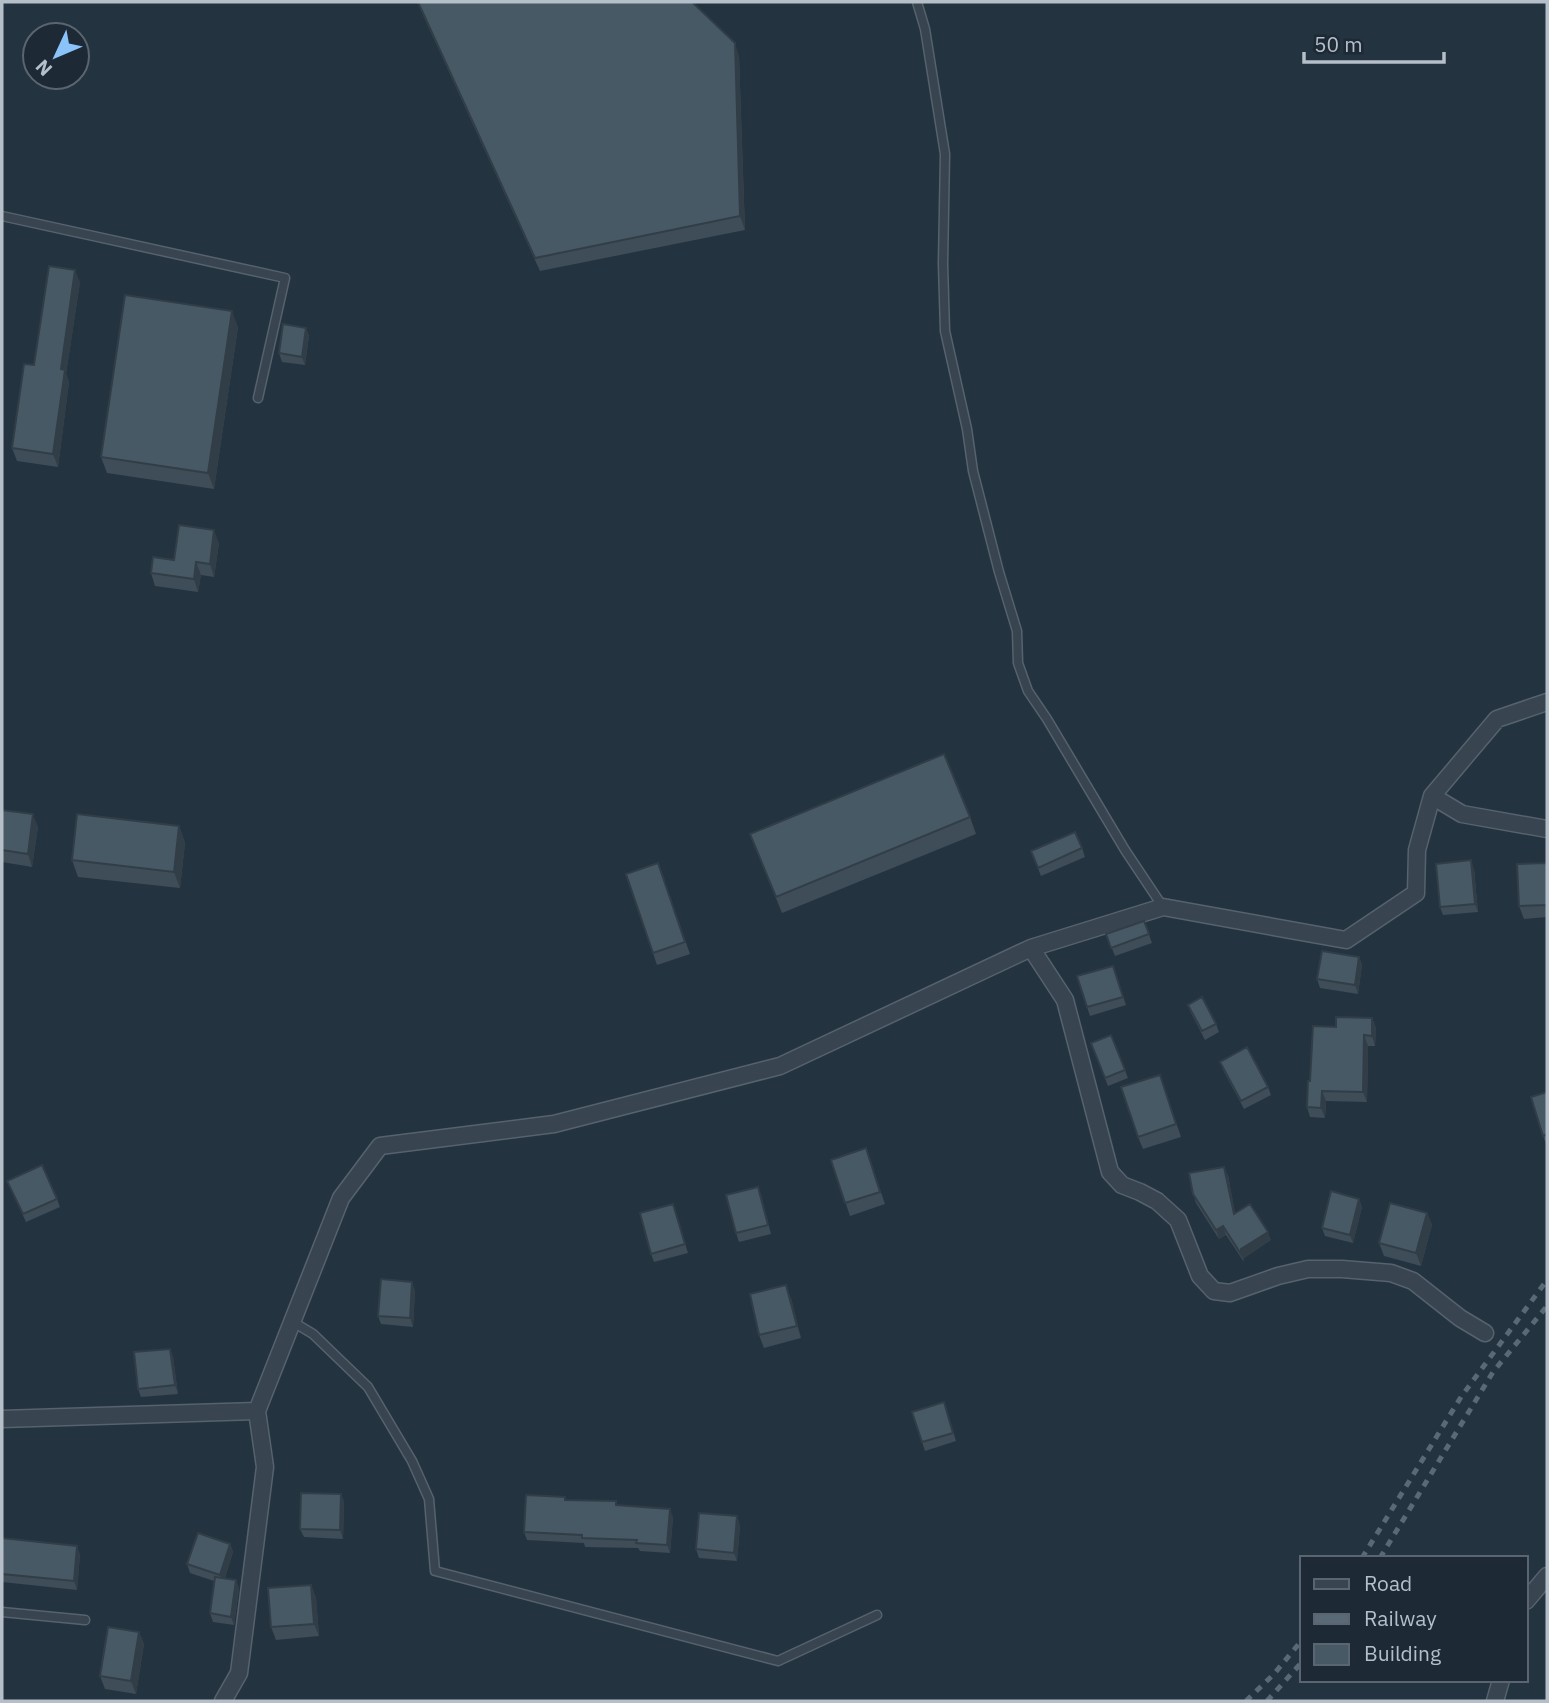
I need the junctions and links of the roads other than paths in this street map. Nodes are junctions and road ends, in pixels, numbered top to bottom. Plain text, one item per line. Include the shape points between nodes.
1 (917, 2) edge
2 (2, 216) edge
3 (258, 398) dead end
4 (1547, 702) edge
5 (1433, 796) junction
6 (1547, 829) edge
7 (1163, 907) junction
8 (1031, 947) junction
9 (293, 1322) junction
10 (1485, 1333) dead end
11 (257, 1411) junction
12 (2, 1419) edge
13 (1547, 1576) edge
14 (1528, 1599) edge
15 (2, 1612) edge
16 (877, 1615) dead end
17 (85, 1620) dead end
18 (1500, 1682) edge
19 (223, 1701) edge
20 (1495, 1701) edge

1 - 7 lane via 945,154 945,331 973,471 1017,631 1018,663 1028,691
2 - 3 lane via 285,278
4 - 5 street via 1497,719
5 - 6 street via 1462,814
5 - 7 street via 1417,850 1416,893 1346,940
7 - 8 street
8 - 9 street via 780,1066 554,1124 380,1146 341,1198
8 - 10 street via 1065,1000 1110,1172 1122,1185 1157,1201 1178,1220 1200,1276 1214,1291 1230,1293 1308,1269 1391,1273 1413,1282
9 - 11 street
9 - 16 lane via 313,1334 368,1387 412,1461 429,1499 435,1572 778,1661
11 - 12 street
11 - 19 street via 265,1467 239,1673
13 - 14 street
15 - 17 lane
18 - 20 street

